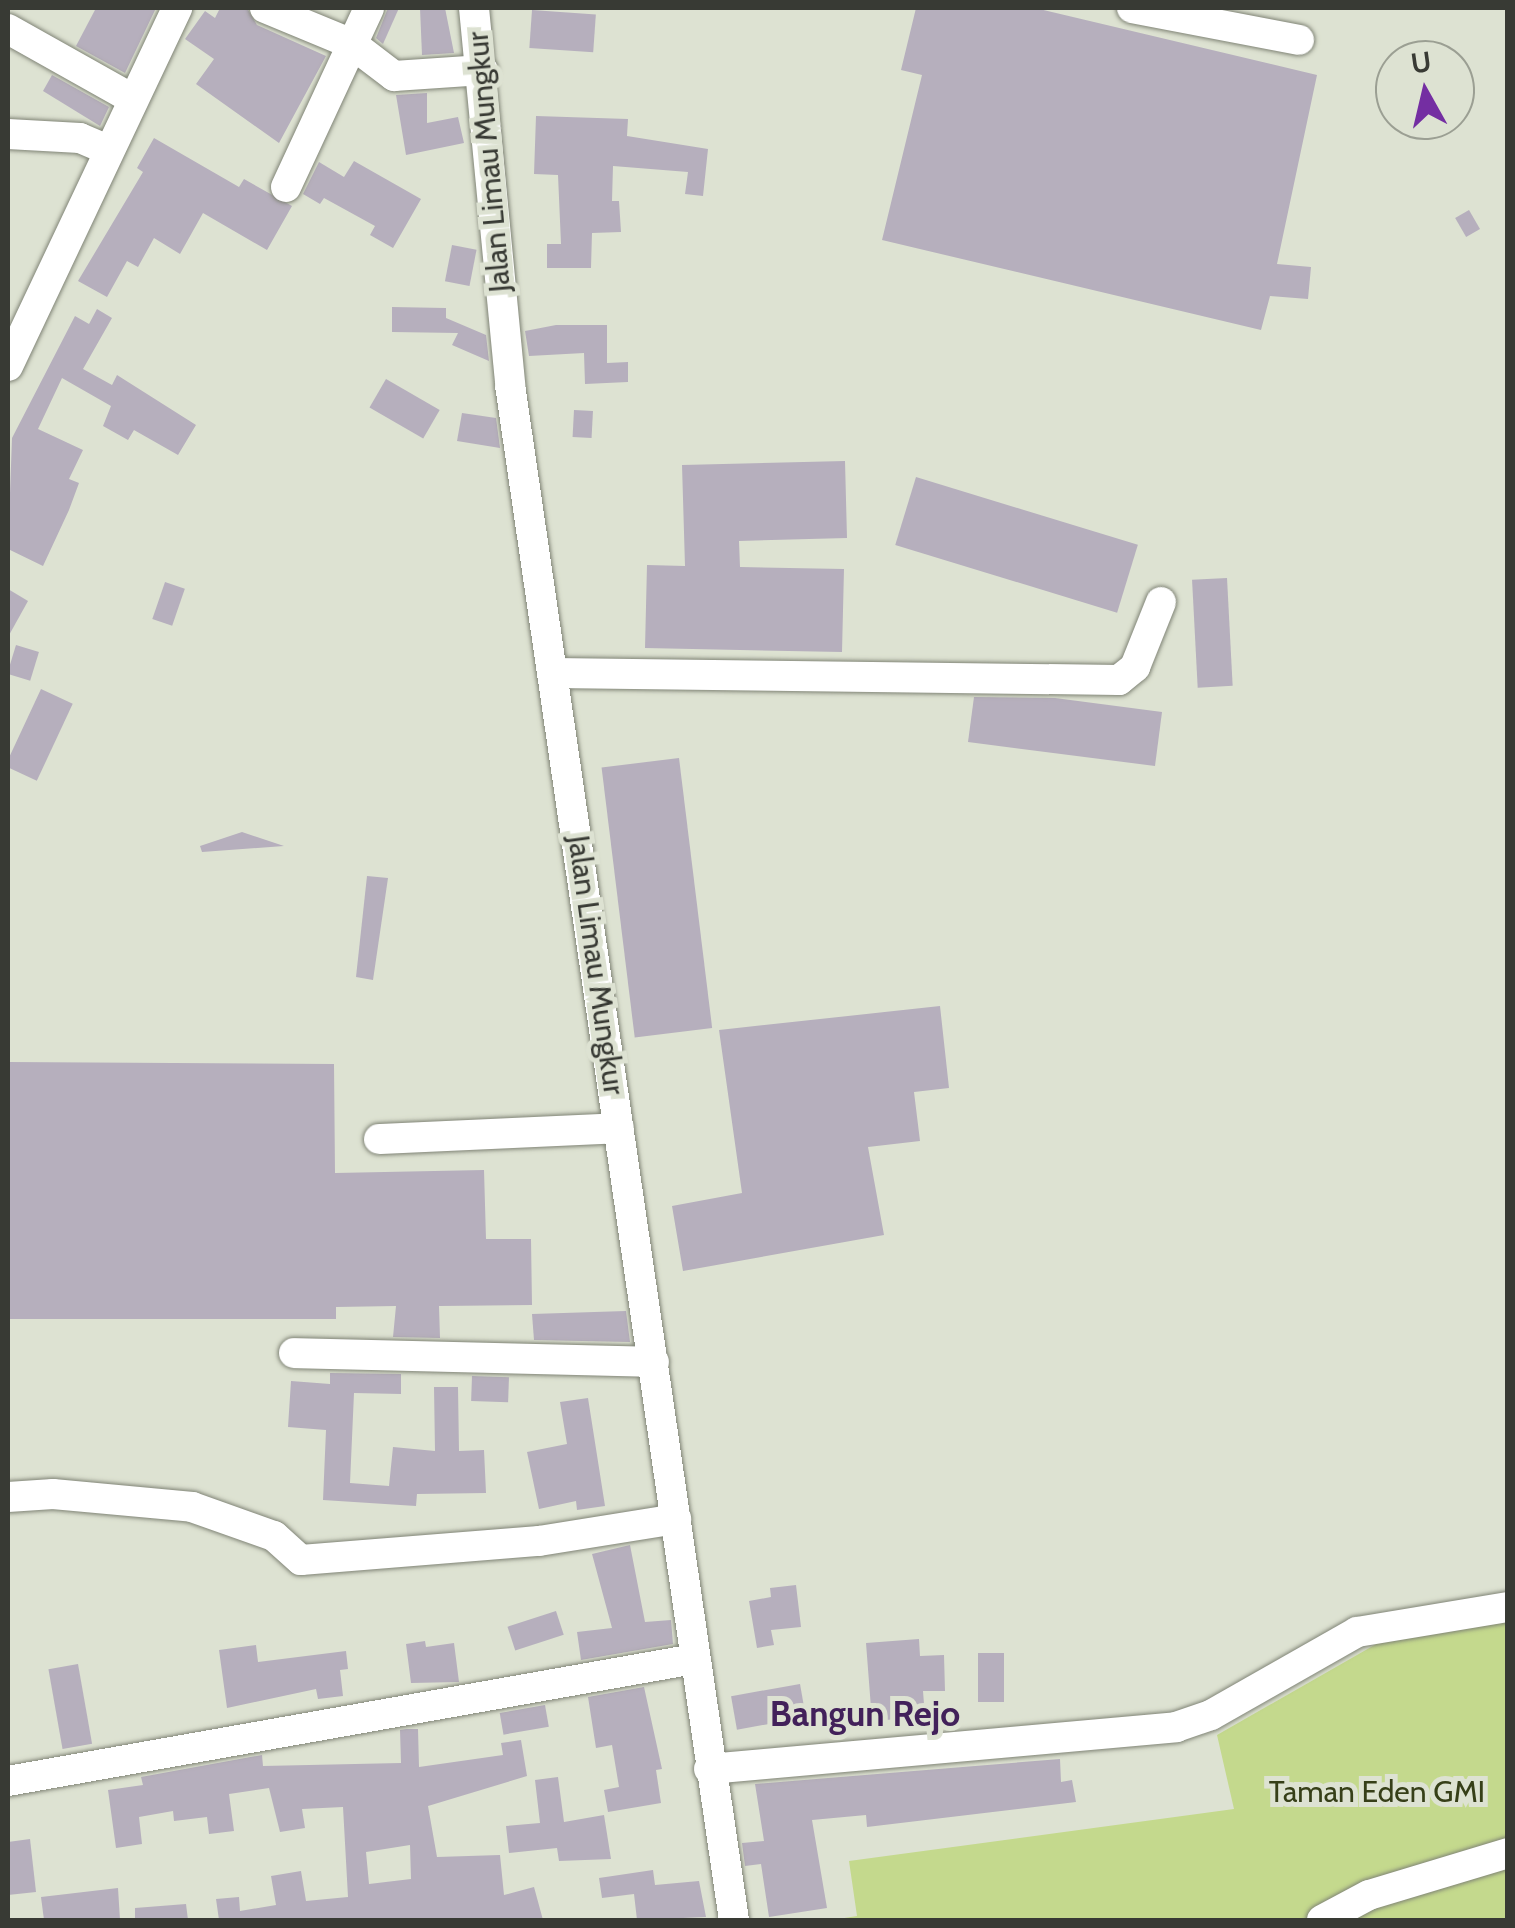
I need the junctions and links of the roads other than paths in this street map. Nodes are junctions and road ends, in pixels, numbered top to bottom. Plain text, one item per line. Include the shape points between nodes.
1 (177, 8) edge
2 (264, 8) edge
3 (369, 8) edge
4 (474, 8) edge
5 (1132, 8) edge
6 (8, 30) edge
7 (1299, 40) dead end
8 (352, 44) junction
9 (483, 70) junction
10 (132, 98) junction
11 (8, 134) edge
12 (108, 150) junction
13 (286, 188) dead end
14 (8, 366) edge
15 (1161, 602) dead end
16 (554, 674) junction
17 (619, 1128) junction
18 (379, 1139) dead end
19 (294, 1354) dead end
20 (654, 1362) junction
21 (8, 1497) edge
22 (676, 1519) junction
23 (1508, 1607) edge
24 (694, 1659) junction
25 (710, 1768) junction
26 (8, 1781) edge
27 (1508, 1853) edge
28 (734, 1920) edge
29 (1322, 1920) edge

1 - 10 street
2 - 8 street
3 - 8 street
4 - 9 street, Jalan Limau Mungkur
5 - 7 street
6 - 10 street
8 - 9 street via 394,76
8 - 13 street
9 - 16 street, Jalan Limau Mungkur via 510,385
10 - 12 street
11 - 12 street via 80,138
12 - 14 street
15 - 16 street via 1135,667 1119,680
16 - 17 street, Jalan Limau Mungkur
17 - 18 street
17 - 20 street, Jalan Limau Mungkur
19 - 20 street
20 - 22 street, Jalan Limau Mungkur
21 - 22 street via 54,1494 192,1506 259,1528 300,1560 540,1541
22 - 24 street, Jalan Limau Mungkur
23 - 25 street via 1356,1632 1211,1716 1176,1727
24 - 25 street, Jalan Limau Mungkur
24 - 26 street
25 - 28 street, Jalan Limau Mungkur
27 - 29 street via 1369,1895

